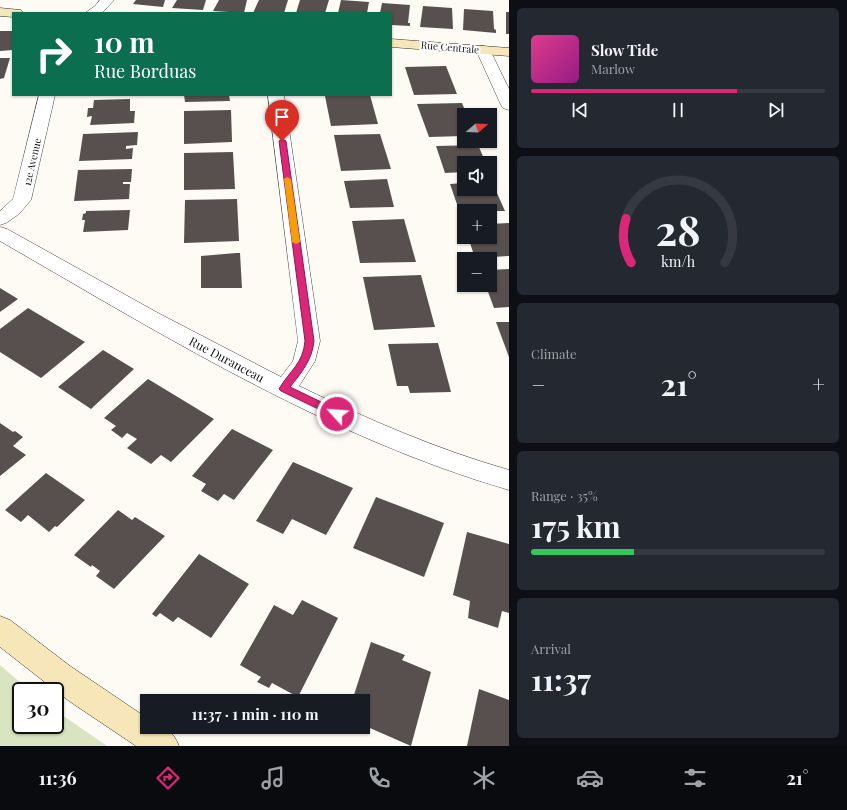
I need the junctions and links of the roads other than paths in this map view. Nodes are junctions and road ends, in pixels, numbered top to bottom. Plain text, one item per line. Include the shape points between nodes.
1 (107, 0) edge
2 (0, 12) edge
3 (94, 12) edge
4 (12, 13) edge
5 (392, 43) edge
6 (483, 50) junction
7 (509, 52) edge
8 (47, 96) edge
9 (276, 96) edge
10 (509, 105) edge
11 (0, 219) edge
12 (0, 233) edge
13 (284, 389) junction
14 (509, 480) edge
15 (0, 629) edge
16 (164, 746) edge

1 - 3 street
2 - 4 street
5 - 6 street, Rue Centrale
6 - 7 street, Rue Centrale
6 - 10 street
8 - 11 street, 12e Avenue via 22,200 14,210
9 - 13 street via 309,341 304,363
12 - 13 street, Rue Duranceau
13 - 14 street, Rue Duranceau via 400,442
15 - 16 street via 72,685

